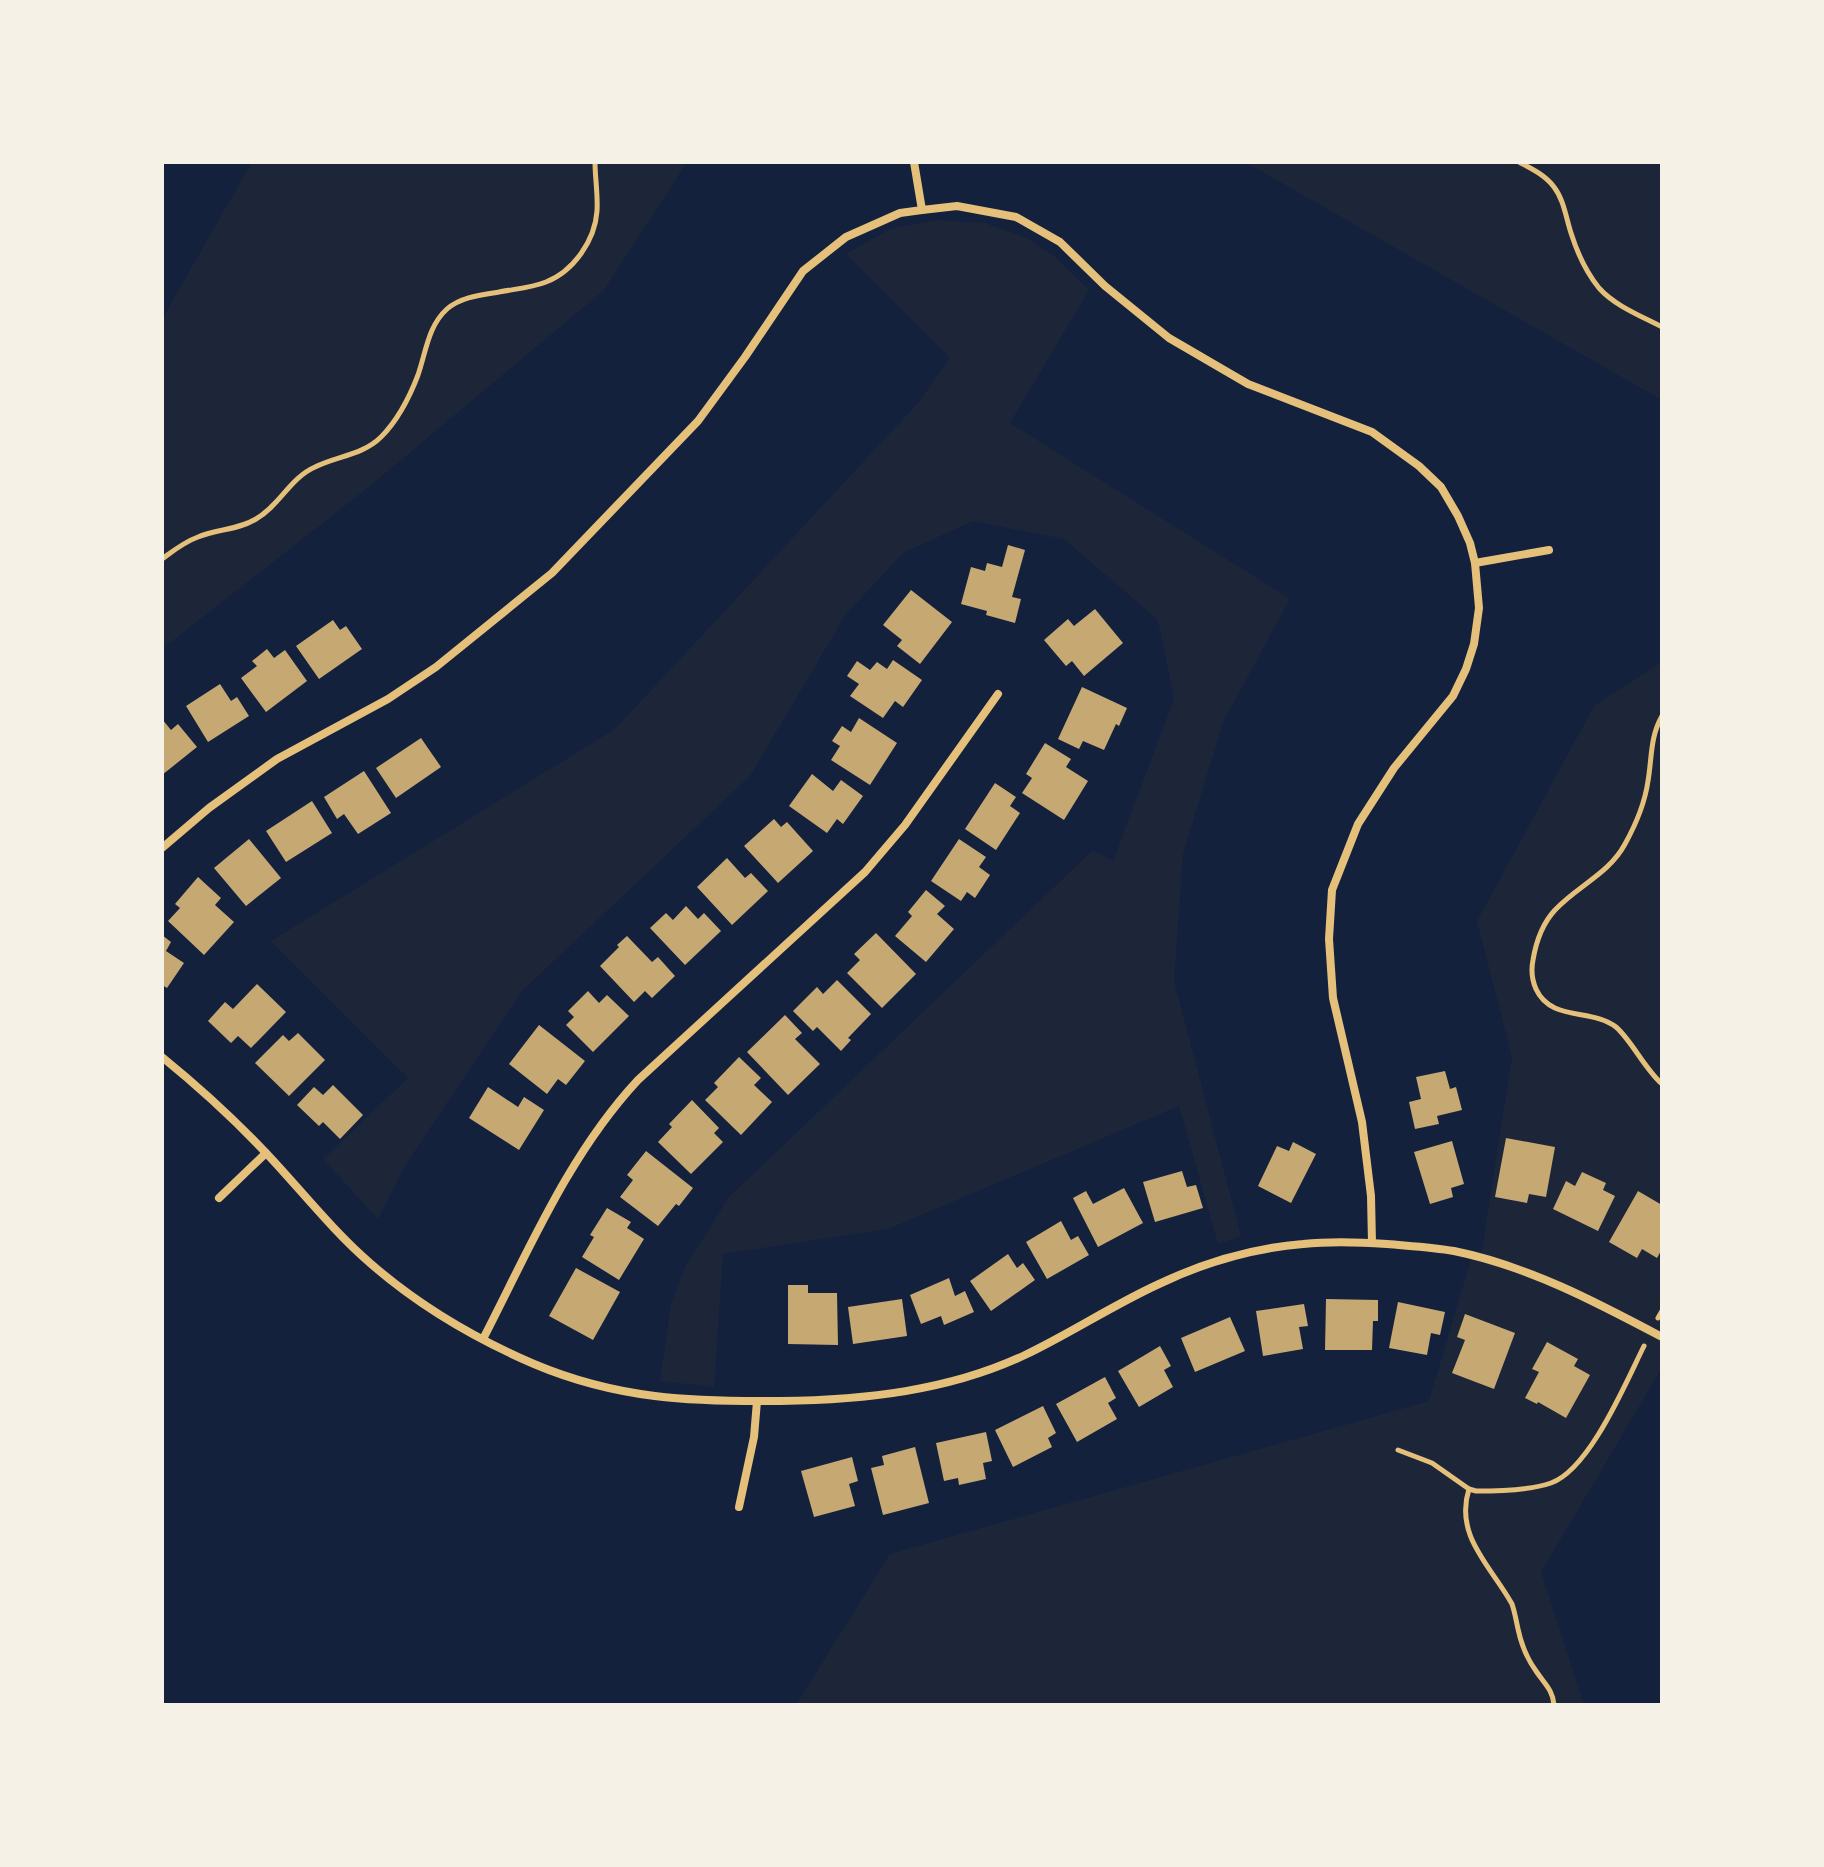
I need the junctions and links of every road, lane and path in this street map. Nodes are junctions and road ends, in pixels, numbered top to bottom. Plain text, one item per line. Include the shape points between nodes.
1 (595, 162) edge
2 (914, 162) edge
3 (1519, 162) edge
4 (922, 210) junction
5 (1662, 327) edge
6 (1549, 550) dead end
7 (162, 559) edge
8 (1475, 563) junction
9 (998, 694) dead end
10 (1662, 716) edge
11 (162, 848) edge
12 (162, 1057) edge
13 (1662, 1084) edge
14 (266, 1153) junction
15 (219, 1198) dead end
16 (1372, 1243) junction
17 (1662, 1311) edge
18 (1658, 1318) dead end
19 (1662, 1337) edge
20 (483, 1339) junction
21 (1644, 1346) dead end
22 (757, 1401) junction
23 (1398, 1450) dead end
24 (1469, 1489) junction
25 (739, 1507) dead end
26 (1554, 1705) edge

1 - 7 lane via 592,234 566,269 547,282 467,298 447,309 432,327 409,395 378,440 311,468 260,518 187,541
2 - 4 street
3 - 5 lane via 1557,190 1577,250 1600,288
4 - 8 street via 957,206 1016,217 1060,242 1169,338 1248,384 1372,432 1441,487
4 - 11 street via 900,213 846,237 803,271 698,421 552,573 436,667 277,759
6 - 8 street
8 - 16 street via 1479,608 1466,669 1453,696 1394,768 1358,824 1332,890 1333,998 1362,1122
9 - 20 street via 865,872 616,1104 563,1184
10 - 13 lane via 1654,732 1645,794 1626,844 1607,868 1547,919 1532,965 1533,981 1546,1003 1616,1027
12 - 14 street
14 - 15 street
14 - 20 street via 371,1264
16 - 19 street via 1481,1258 1566,1289
16 - 22 street via 1303,1244 1220,1261 1162,1282 1024,1355 962,1379 879,1395
17 - 18 lane
20 - 22 street via 604,1388 676,1399
21 - 24 lane via 1601,1430 1567,1474 1538,1486
22 - 25 street
23 - 24 lane via 1432,1463
24 - 26 lane via 1465,1513 1471,1539 1512,1604 1525,1649

